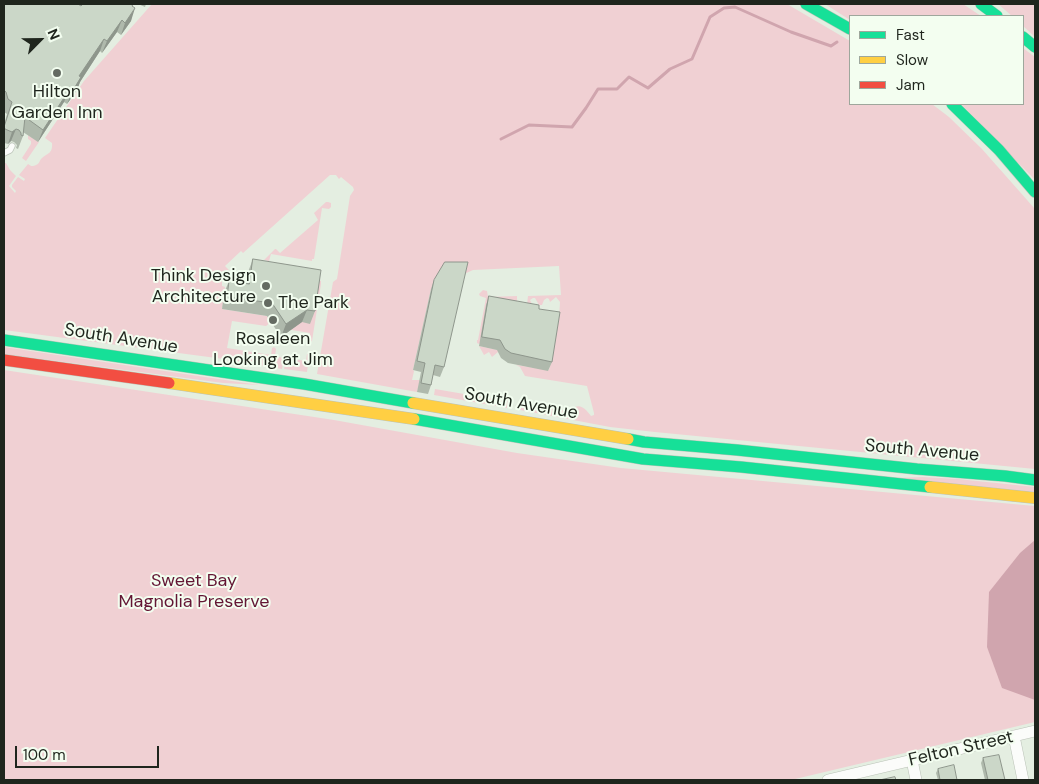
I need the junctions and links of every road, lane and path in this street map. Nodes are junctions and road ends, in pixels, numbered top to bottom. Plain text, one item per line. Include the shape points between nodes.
1 (806, 4) edge
2 (981, 4) edge
3 (996, 15) edge
4 (849, 28) edge
5 (1024, 38) edge
6 (1035, 47) edge
7 (953, 105) edge
8 (12, 146) edge
9 (4, 153) edge
10 (1035, 192) edge
11 (4, 340) edge
12 (4, 360) edge
13 (1035, 480) edge
14 (1035, 498) edge
15 (1035, 731) edge
16 (1014, 736) junction
17 (912, 760) junction
18 (828, 780) edge
19 (916, 780) edge
20 (1024, 780) edge

1 - 4 main road
2 - 3 main road
5 - 6 main road
7 - 10 main road via 999,150
8 - 9 lane
11 - 13 main road, South Avenue via 304,384 644,442
12 - 14 main road, South Avenue via 437,423 643,460
15 - 16 street, Felton Street
16 - 17 street, Felton Street
16 - 20 street
17 - 18 street, Felton Street
17 - 19 street

